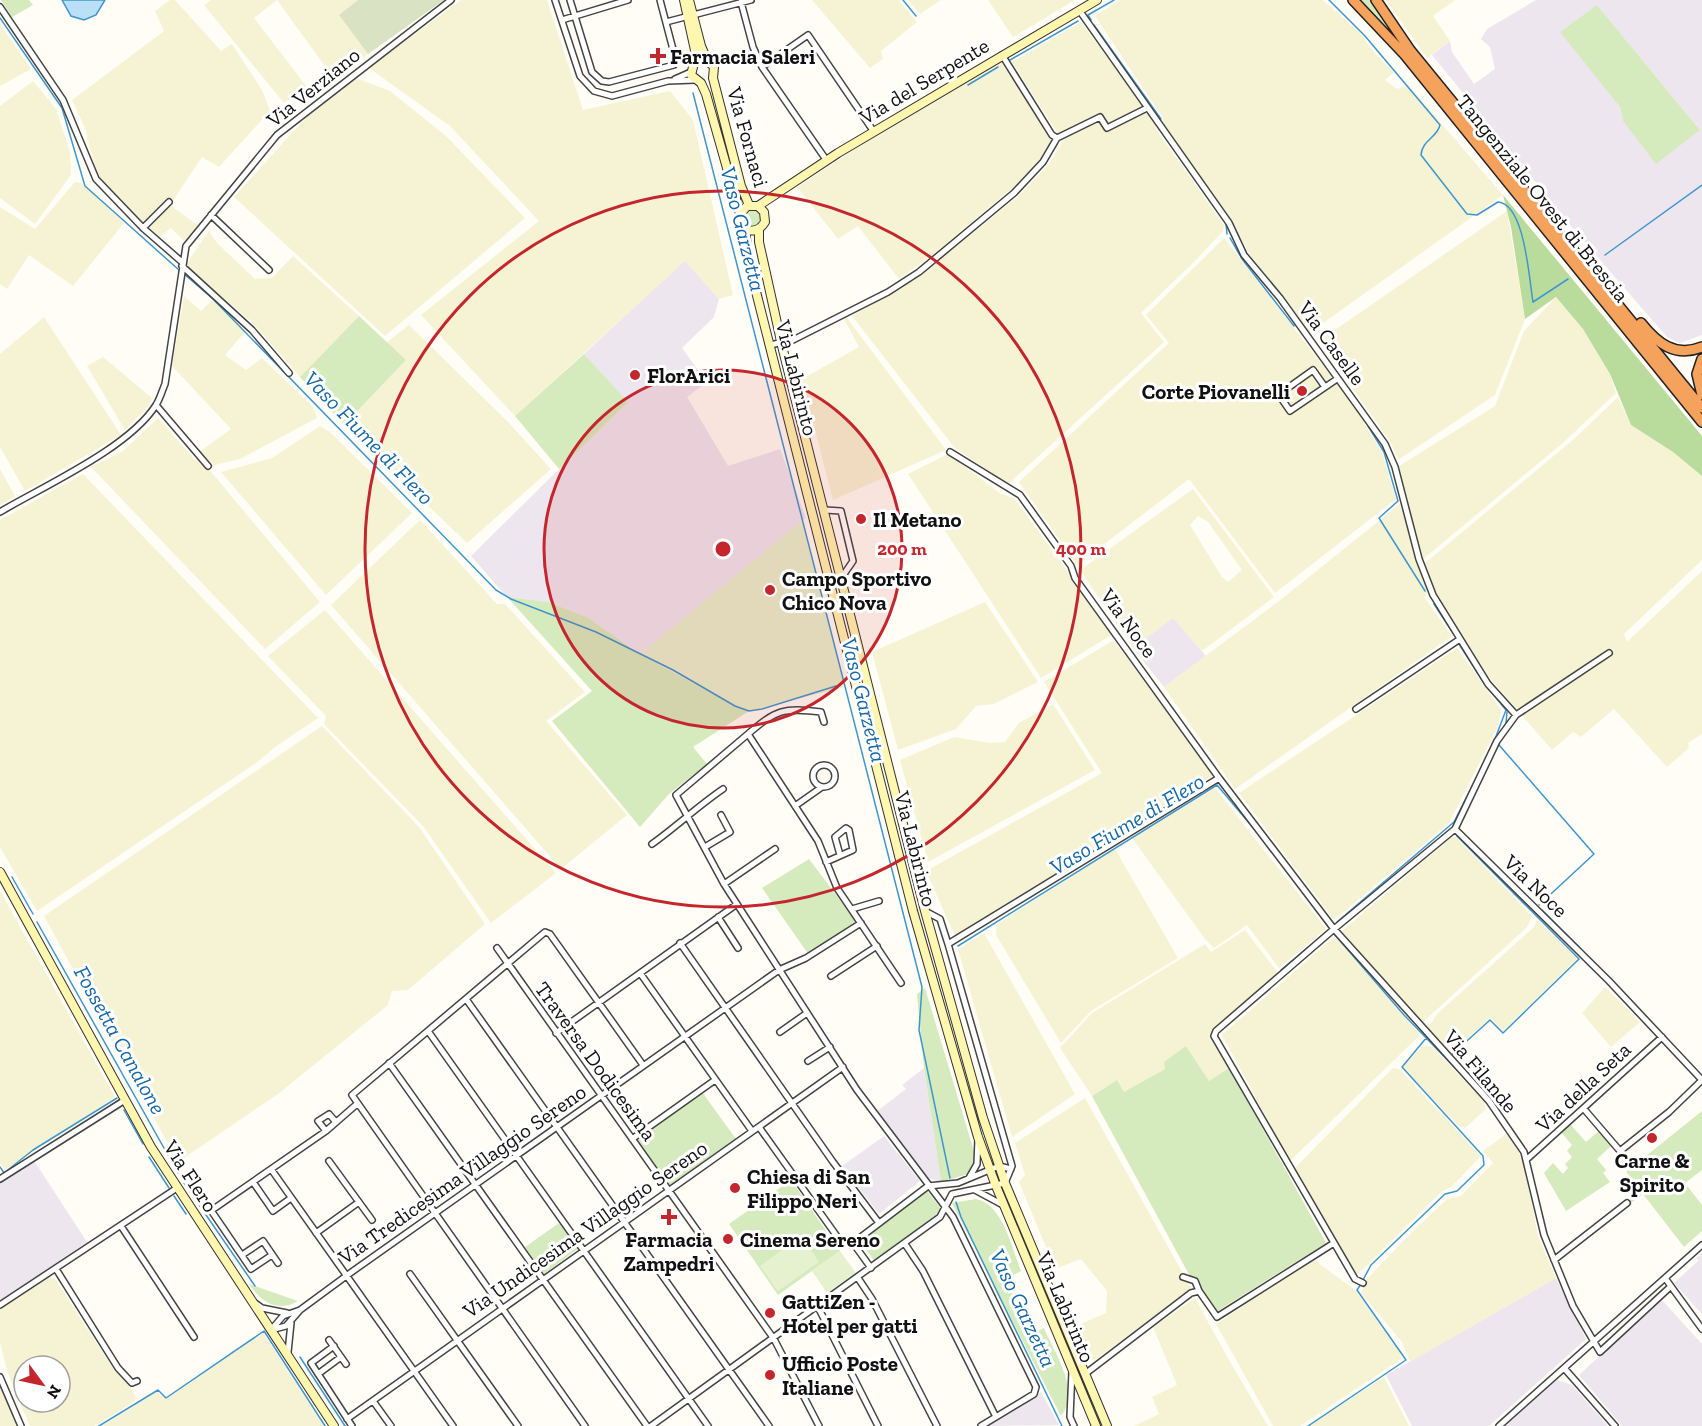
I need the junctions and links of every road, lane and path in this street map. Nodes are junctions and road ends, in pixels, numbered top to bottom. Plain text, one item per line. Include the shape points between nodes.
1 (451, 0) edge
2 (555, 0) edge
3 (570, 0) edge
4 (628, 0) edge
5 (660, 0) edge
6 (684, 0) edge
7 (689, 0) edge
8 (751, 0) edge
9 (1096, 0) edge
10 (1353, 0) edge
11 (1376, 0) edge
12 (741, 2) junction
13 (0, 7) edge
14 (1079, 10) junction
15 (575, 15) junction
16 (690, 16) junction
17 (562, 20) junction
18 (666, 22) junction
19 (1002, 55) junction
20 (706, 60) junction
21 (694, 62) junction
22 (762, 67) junction
23 (690, 72) junction
24 (626, 78) junction
25 (713, 78) junction
26 (668, 81) junction
27 (698, 82) junction
28 (630, 92) junction
29 (1147, 108) junction
30 (874, 132) junction
31 (1057, 138) junction
32 (827, 161) junction
33 (169, 202) dead end
34 (749, 205) junction
35 (761, 209) junction
36 (211, 214) junction
37 (740, 214) junction
38 (143, 228) junction
39 (745, 229) junction
40 (759, 229) junction
41 (182, 265) junction
42 (269, 270) dead end
43 (1605, 289) junction
44 (782, 342) junction
45 (770, 345) junction
46 (1702, 347) edge
47 (1702, 359) edge
48 (289, 373) dead end
49 (1337, 379) junction
50 (1325, 387) junction
51 (1702, 395) edge
52 (156, 405) junction
53 (1702, 408) edge
54 (1702, 422) edge
55 (808, 447) junction
56 (796, 449) junction
57 (950, 452) dead end
58 (208, 465) dead end
59 (825, 510) junction
60 (0, 512) edge
61 (842, 577) junction
62 (1460, 639) junction
63 (1609, 652) dead end
64 (1356, 709) dead end
65 (1516, 715) junction
66 (824, 722) dead end
67 (748, 734) junction
68 (1219, 778) junction
69 (822, 787) junction
70 (723, 789) dead end
71 (795, 806) junction
72 (688, 814) junction
73 (721, 815) dead end
74 (1455, 829) junction
75 (652, 844) dead end
76 (705, 847) junction
77 (776, 849) dead end
78 (840, 855) junction
79 (826, 862) junction
80 (0, 872) edge
81 (724, 884) junction
82 (879, 901) dead end
83 (737, 904) junction
84 (852, 909) junction
85 (925, 911) junction
86 (718, 917) junction
87 (861, 923) junction
88 (1334, 929) junction
89 (680, 944) junction
90 (948, 944) junction
91 (877, 946) junction
92 (497, 948) dead end
93 (738, 948) dead end
94 (507, 965) junction
95 (779, 970) junction
96 (640, 973) junction
97 (831, 976) dead end
98 (901, 983) dead end
99 (466, 999) junction
100 (598, 1001) junction
101 (725, 1008) junction
102 (807, 1013) junction
103 (428, 1031) junction
104 (780, 1032) dead end
105 (556, 1033) junction
106 (684, 1036) junction
107 (1662, 1037) junction
108 (830, 1047) junction
109 (808, 1061) dead end
110 (389, 1063) junction
111 (643, 1065) junction
112 (843, 1067) junction
113 (1702, 1071) edge
114 (1700, 1079) edge
115 (715, 1080) junction
116 (600, 1095) junction
117 (125, 1100) junction
118 (792, 1102) junction
119 (357, 1104) junction
120 (1584, 1109) junction
121 (335, 1121) junction
122 (557, 1126) junction
123 (759, 1127) junction
124 (326, 1131) junction
125 (752, 1131) junction
126 (978, 1137) junction
127 (632, 1138) junction
128 (516, 1156) junction
129 (1526, 1160) junction
130 (329, 1161) dead end
131 (999, 1166) junction
132 (271, 1169) junction
133 (1011, 1169) junction
134 (990, 1170) junction
135 (0, 1179) edge
136 (968, 1180) junction
137 (192, 1181) dead end
138 (253, 1182) junction
139 (1005, 1183) junction
140 (475, 1184) junction
141 (928, 1186) junction
142 (996, 1186) junction
143 (177, 1188) junction
144 (669, 1190) junction
145 (975, 1190) junction
146 (291, 1198) junction
147 (359, 1202) junction
148 (1627, 1203) dead end
149 (1004, 1205) junction
150 (946, 1206) junction
151 (212, 1210) junction
152 (434, 1213) junction
153 (372, 1220) dead end
154 (624, 1222) junction
155 (879, 1223) junction
156 (121, 1226) junction
157 (316, 1233) junction
158 (853, 1243) junction
159 (1334, 1243) junction
160 (905, 1244) junction
161 (1702, 1245) edge
162 (584, 1251) junction
163 (272, 1255) junction
164 (242, 1256) junction
165 (1554, 1260) junction
166 (278, 1263) dead end
167 (871, 1268) junction
168 (56, 1269) junction
169 (410, 1274) dead end
170 (346, 1276) junction
171 (1183, 1277) dead end
172 (858, 1278) junction
173 (1665, 1278) junction
174 (543, 1280) junction
175 (1363, 1283) dead end
176 (1669, 1288) junction
177 (1199, 1291) junction
178 (250, 1299) junction
179 (0, 1305) edge
180 (818, 1307) junction
181 (502, 1309) junction
182 (300, 1310) junction
183 (287, 1313) junction
184 (292, 1320) junction
185 (1702, 1329) edge
186 (271, 1330) junction
187 (194, 1337) dead end
188 (774, 1339) junction
189 (329, 1340) dead end
190 (457, 1341) junction
191 (1593, 1343) junction
192 (334, 1346) junction
193 (288, 1357) junction
194 (341, 1357) junction
195 (346, 1364) dead end
196 (1564, 1368) junction
197 (1072, 1369) junction
198 (730, 1370) junction
199 (414, 1372) junction
200 (318, 1374) junction
201 (1085, 1374) junction
202 (0, 1377) edge
203 (137, 1382) dead end
204 (689, 1400) junction
205 (373, 1401) junction
206 (996, 1417) junction
207 (347, 1419) junction
208 (21, 1426) edge
209 (334, 1426) edge
210 (352, 1426) edge
211 (391, 1426) edge
212 (453, 1426) edge
213 (518, 1426) edge
214 (585, 1426) edge
215 (649, 1426) edge
216 (708, 1426) edge
217 (770, 1426) edge
218 (819, 1426) edge
219 (878, 1426) edge
220 (937, 1426) edge
221 (981, 1426) edge
222 (1074, 1426) edge
223 (1096, 1426) edge
224 (1107, 1426) edge
225 (1498, 1426) edge
226 (1615, 1426) edge

1 - 36 street, Via Verziano via 277,135
2 - 17 street
3 - 15 street
4 - 15 street
5 - 18 street
6 - 16 street, Via Fornaci
7 - 16 street, Via Fornaci
8 - 12 street
9 - 14 street, Via del Serpente
10 - 54 highway, Tangenziale Ovest di Brescia via 1405,55
11 - 43 highway, Tangenziale Ovest di Brescia via 1410,50
12 - 16 street
12 - 22 street
13 - 38 street via 63,100 96,179
14 - 19 street, Via del Serpente
14 - 29 street, Via Caselle
15 - 17 street
15 - 24 street via 596,77 609,82
16 - 18 street
16 - 20 street, Via Fornaci
16 - 21 street, Via Fornaci
17 - 28 street via 583,82 603,95
18 - 24 street via 674,65
19 - 30 street, Via del Serpente
19 - 31 street
20 - 21 street
20 - 25 street, Via Fornaci via 714,67
21 - 23 street, Via Fornaci
22 - 30 street via 808,35
22 - 32 street
23 - 26 street
23 - 27 street, Via Fornaci
24 - 28 street
25 - 27 street, Via Fornaci
25 - 34 street, Via Fornaci
26 - 27 street
26 - 28 street
27 - 37 street, Via Fornaci
29 - 31 street via 1107,128 1100,117
29 - 49 street, Via Caselle via 1229,223 1244,255
30 - 32 street, Via del Serpente
31 - 44 street via 1043,162 1014,193 919,273 820,327
32 - 35 street, Via del Serpente
33 - 38 street
34 - 35 street, Via Fornaci
34 - 37 street, Via Fornaci
35 - 40 street, Via Fornaci via 765,222
36 - 41 street, Via Verziano via 186,246
36 - 42 street
37 - 39 street, Via Fornaci
38 - 41 street
39 - 40 street
39 - 45 street, Via Labirinto via 749,264
40 - 44 street, Via Labirinto
41 - 48 street via 245,322
41 - 52 street, Via Verziano via 171,357
43 - 46 highway via 1668,348 1688,352
43 - 53 highway, Tangenziale Ovest di Brescia
44 - 45 street
44 - 55 street, Via Labirinto
45 - 56 street, Via Labirinto
47 - 51 highway via 1697,374
49 - 50 street
49 - 62 street, Via Caselle via 1390,454 1419,559 1433,595
50 - 50 street via 1313,370 1285,390 1281,398 1290,411
52 - 58 street
52 - 60 street, Via Verziano via 124,439
55 - 56 street
55 - 59 street, Via Labirinto
56 - 126 street, Via Labirinto via 913,911
57 - 68 street, Via Noce via 1020,495
59 - 61 street, Via Labirinto
59 - 61 street via 841,511 853,561
61 - 85 street, Via Labirinto
62 - 64 street
62 - 65 street, Via Caselle via 1488,684
63 - 65 street
65 - 74 street via 1497,741
66 - 67 street via 821,712 782,710
67 - 71 street
67 - 72 street via 676,795
68 - 88 street, Via Noce
68 - 90 street
69 - 69 street via 834,779 833,771 826,766 818,768 813,776
69 - 71 street
70 - 72 street
71 - 79 street via 818,841
72 - 75 street
72 - 76 street
73 - 76 street via 730,832
74 - 88 street
74 - 107 street, Via Noce
76 - 81 street
77 - 81 street
78 - 78 street via 854,848 846,828 836,837
78 - 79 street
79 - 84 street
80 - 117 street, Via Flero
81 - 83 street
82 - 84 street
83 - 86 street
83 - 95 street
84 - 87 street
85 - 90 street, Via Labirinto via 940,919
85 - 131 street, Via Labirinto
86 - 89 street
86 - 93 street
87 - 91 street
87 - 95 street, Via Tredicesima Villaggio Sereno via 806,958
88 - 129 street, Via Filande via 1489,1101
88 - 159 street via 1214,1036
89 - 96 street
89 - 101 street
90 - 133 street, Via Labirinto
91 - 97 street
91 - 98 street
92 - 94 street, Traversa Dodicesima
94 - 99 street
94 - 100 street via 546,932
94 - 105 street, Traversa Dodicesima
95 - 101 street, Via Tredicesima Villaggio Sereno
95 - 102 street
96 - 100 street
96 - 106 street
99 - 103 street
99 - 122 street
100 - 105 street
100 - 111 street
101 - 106 street, Via Tredicesima Villaggio Sereno
101 - 118 street
102 - 104 street
102 - 108 street
103 - 110 street
103 - 128 street
105 - 116 street, Traversa Dodicesima
106 - 111 street, Via Tredicesima Villaggio Sereno
106 - 115 street
107 - 114 street, Via Noce
107 - 120 street, Via della Seta
108 - 109 street
108 - 112 street
110 - 119 street via 352,1095
110 - 140 street
111 - 116 street, Via Tredicesima Villaggio Sereno
112 - 118 street, Via Undicesima Villaggio Sereno
112 - 141 street
113 - 114 street
114 - 120 street via 1669,1112 1620,1151
115 - 125 street
115 - 127 street
116 - 122 street, Via Tredicesima Villaggio Sereno
116 - 127 street, Traversa Dodicesima
117 - 135 street
117 - 143 street, Via Flero
118 - 123 street, Via Undicesima Villaggio Sereno
118 - 155 street
119 - 121 street
119 - 152 street
120 - 129 street, Via della Seta
121 - 124 street
121 - 124 street via 329,1114 318,1121
122 - 128 street, Via Tredicesima Villaggio Sereno
122 - 154 street
123 - 125 street, Via Undicesima Villaggio Sereno
123 - 158 street via 841,1242
124 - 132 street
125 - 144 street, Via Undicesima Villaggio Sereno
126 - 134 street, Via Labirinto
126 - 136 street via 976,1164
127 - 144 street, Traversa Dodicesima
128 - 140 street, Via Tredicesima Villaggio Sereno
128 - 162 street
129 - 165 street, Via Filande via 1540,1223
130 - 147 street
131 - 133 street
131 - 134 street
131 - 139 street, Via Labirinto
132 - 138 street
132 - 146 street
133 - 139 street
134 - 136 street
134 - 142 street, Via Labirinto
136 - 141 street
137 - 151 street, Via Flero
138 - 146 street via 273,1211
138 - 151 street
139 - 142 street
139 - 201 street, Via Labirinto
140 - 152 street, Via Tredicesima Villaggio Sereno
140 - 174 street
141 - 150 street
141 - 155 street
142 - 145 street
142 - 149 street, Via Labirinto
143 - 156 street
143 - 178 street, Via Flero
144 - 154 street, Via Undicesima Villaggio Sereno
144 - 188 street, Traversa Dodicesima
145 - 149 street
145 - 150 street via 952,1194
146 - 157 street
147 - 153 street
147 - 157 street
148 - 165 street
149 - 197 street, Via Labirinto
150 - 160 street via 940,1217
150 - 206 street via 1036,1387 1034,1394
151 - 164 street, Via Flero
152 - 170 street, Via Tredicesima Villaggio Sereno
152 - 181 street
154 - 162 street, Via Undicesima Villaggio Sereno
154 - 198 street
155 - 158 street
156 - 168 street
156 - 187 street
157 - 170 street
158 - 167 street
159 - 175 street via 1355,1279
159 - 177 street via 1217,1317
160 - 167 street
160 - 206 street via 923,1271
161 - 173 street
162 - 174 street, Via Undicesima Villaggio Sereno
162 - 204 street
163 - 164 street via 251,1269
163 - 164 street via 263,1241
163 - 166 street
165 - 191 street, Via Filande
167 - 172 street
168 - 179 street
168 - 203 street via 118,1368 132,1383
169 - 190 street
170 - 182 street, Via Tredicesima Villaggio Sereno
170 - 199 street
171 - 177 street via 1195,1281
172 - 180 street
172 - 220 street
173 - 176 street
173 - 191 street
174 - 181 street, Via Undicesima Villaggio Sereno
174 - 215 street
176 - 185 street
176 - 191 street via 1600,1352
177 - 201 street via 1191,1293
178 - 183 street, Via Tredicesima Villaggio Sereno via 262,1308
178 - 186 street, Via Flero
180 - 188 street
180 - 219 street
181 - 190 street, Via Undicesima Villaggio Sereno
181 - 214 street
182 - 183 street, Via Tredicesima Villaggio Sereno
182 - 184 street, Via Tredicesima Villaggio Sereno
183 - 186 street
184 - 186 street, Via Tredicesima Villaggio Sereno via 283,1328
184 - 193 street
186 - 193 street, Via Flero
188 - 198 street
188 - 218 street, Traversa Dodicesima
189 - 192 street
190 - 199 street, Via Undicesima Villaggio Sereno
190 - 213 street
191 - 196 street
192 - 194 street
192 - 200 street via 311,1363
193 - 209 street, Via Flero
194 - 195 street
194 - 200 street
196 - 225 street
196 - 226 street
197 - 222 street via 1070,1417
197 - 223 street, Via Labirinto
198 - 204 street
198 - 217 street
199 - 205 street, Via Undicesima Villaggio Sereno
199 - 212 street
200 - 207 street
201 - 224 street, Via Labirinto
202 - 208 street
204 - 215 street
204 - 216 street
205 - 207 street, Via Undicesima Villaggio Sereno
205 - 211 street
206 - 221 street
207 - 210 street

